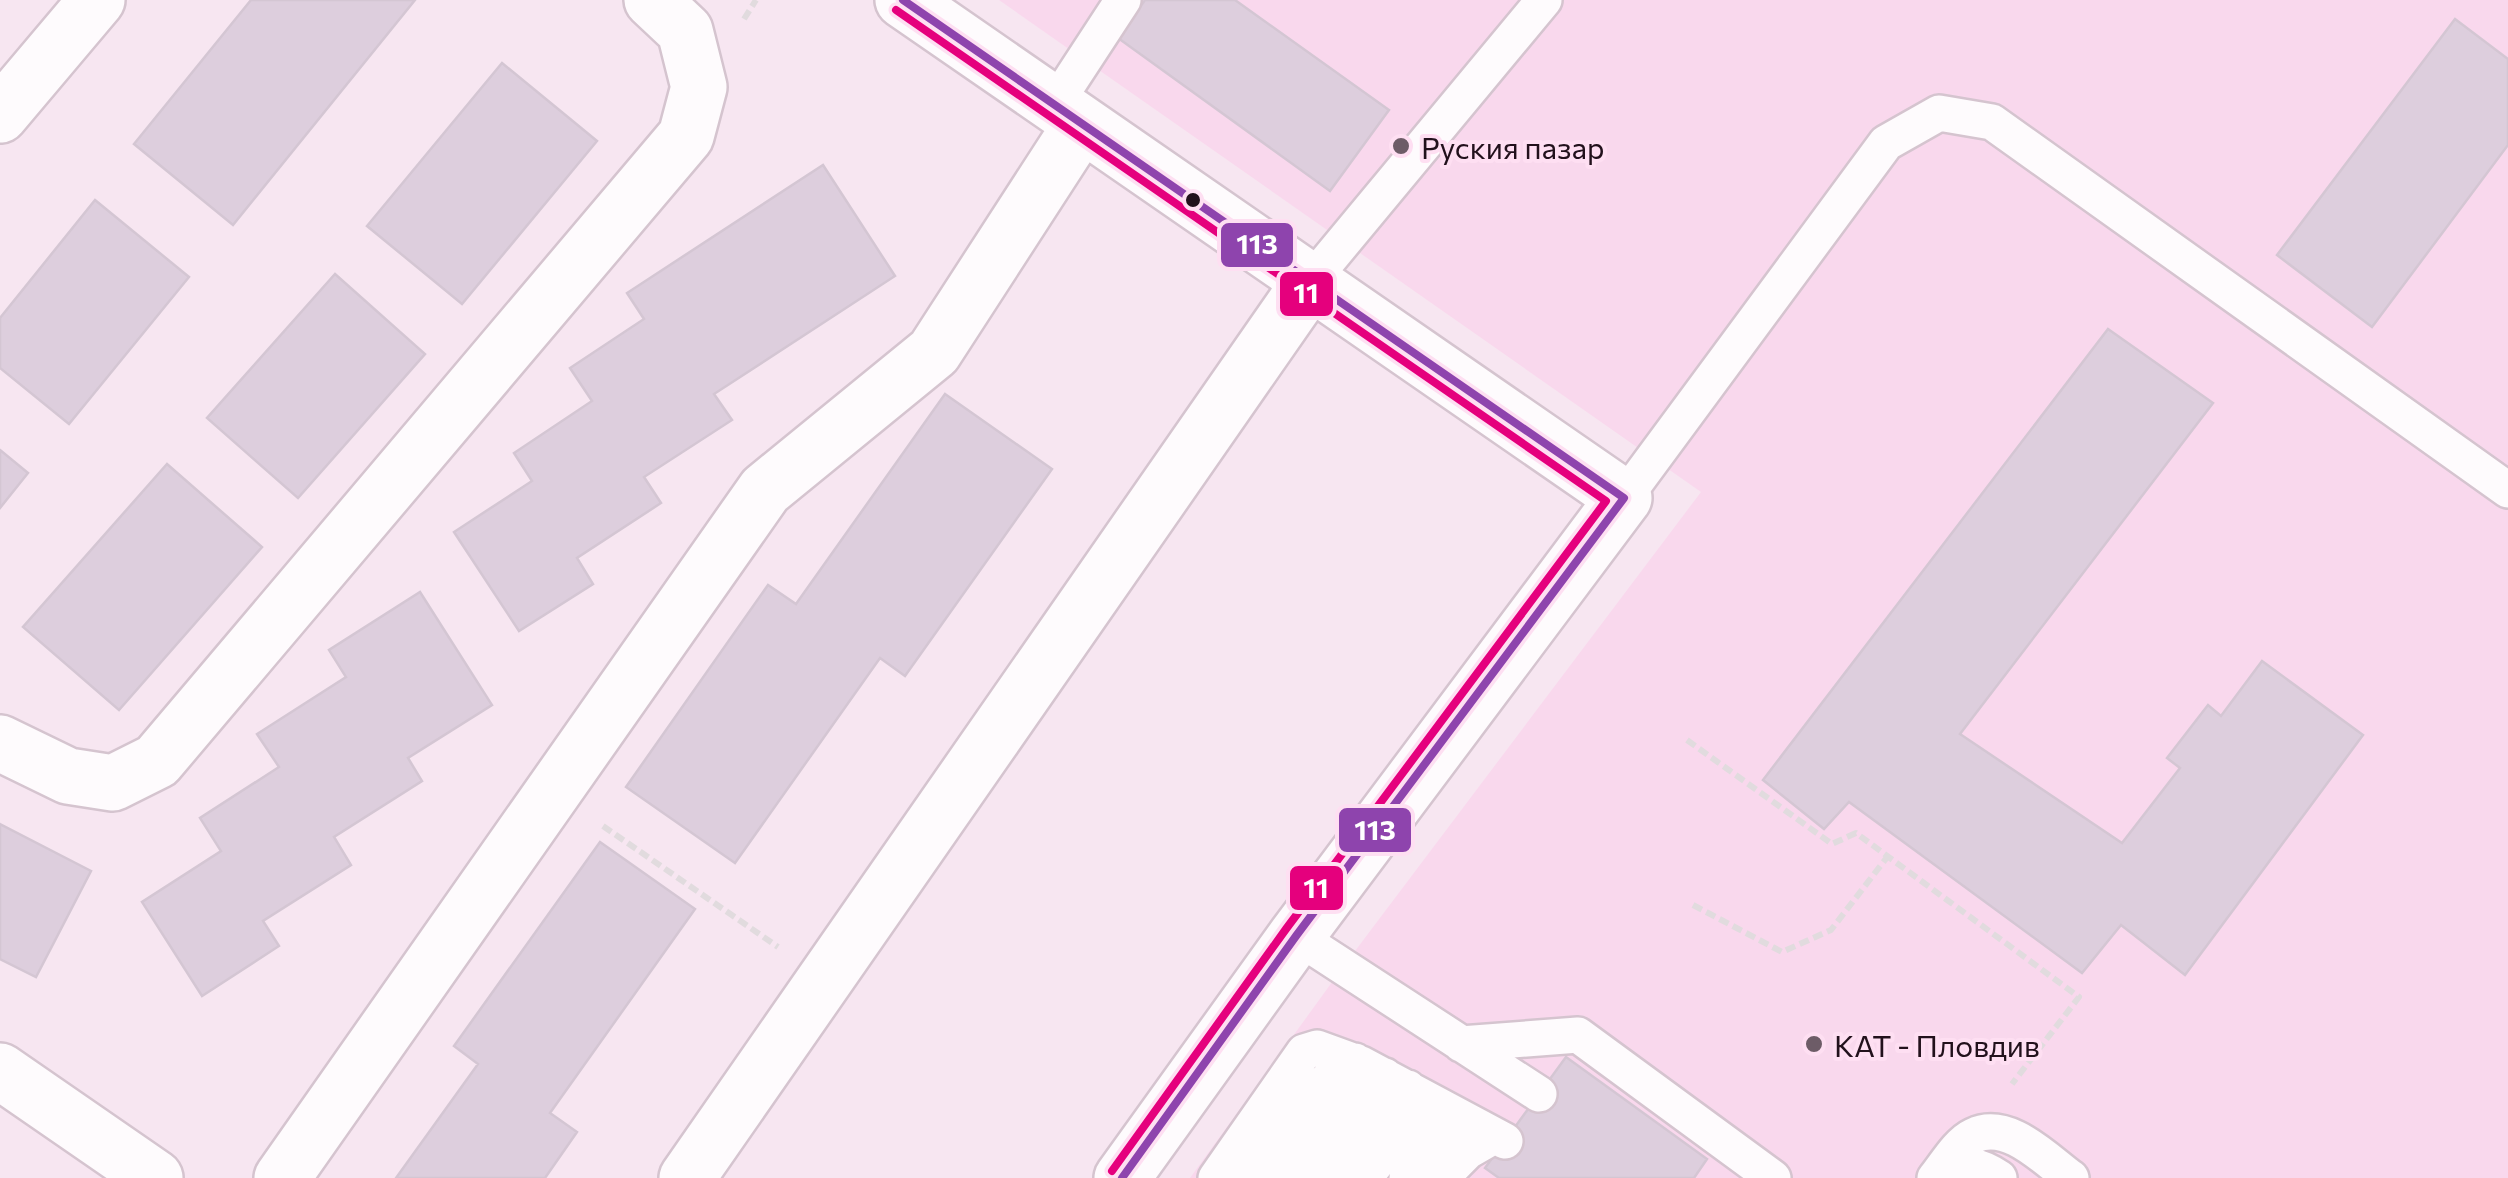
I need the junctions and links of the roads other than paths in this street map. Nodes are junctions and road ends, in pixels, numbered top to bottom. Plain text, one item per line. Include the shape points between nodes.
1 (97, 0) edge
2 (652, 0) edge
3 (902, 0) edge
4 (1123, 0) edge
5 (1544, 0) edge
6 (1068, 114) junction
7 (0, 115) edge
8 (1310, 282) junction
9 (2508, 490) edge
10 (1624, 498) junction
11 (0, 743) edge
12 (1296, 936) junction
13 (1461, 1044) junction
14 (0, 1072) edge
15 (1382, 1075) junction
16 (1538, 1094) dead end
17 (1477, 1126) junction
18 (1940, 1173) edge
19 (155, 1178) edge
20 (282, 1178) edge
21 (688, 1178) edge
22 (1122, 1178) edge
23 (1216, 1178) edge
24 (1254, 1178) edge
25 (1290, 1178) edge
26 (1328, 1178) edge
27 (1365, 1178) edge
28 (1407, 1178) edge
29 (1440, 1178) edge
30 (1773, 1178) edge
31 (1999, 1178) edge
32 (2071, 1178) edge

1 - 7 street
2 - 11 street via 685,31 699,86 686,136 157,761 113,783 68,776
3 - 6 street
4 - 6 lane
5 - 8 lane
6 - 8 street
6 - 20 street via 934,352 765,490
8 - 10 street
8 - 21 street
9 - 10 lane via 1992,122 1938,112 1886,143
10 - 12 street
12 - 13 lane
12 - 22 street
13 - 16 lane
13 - 30 lane via 1578,1034
14 - 19 street
15 - 17 lane
15 - 23 lane via 1317,1048 1304,1052
15 - 24 lane via 1330,1074
15 - 25 lane via 1335,1114
15 - 26 lane via 1386,1104
17 - 27 lane via 1409,1126
17 - 28 lane via 1433,1148
17 - 29 lane via 1468,1151
18 - 31 lane via 1965,1164
18 - 32 lane via 1971,1137 1994,1132 2011,1136

